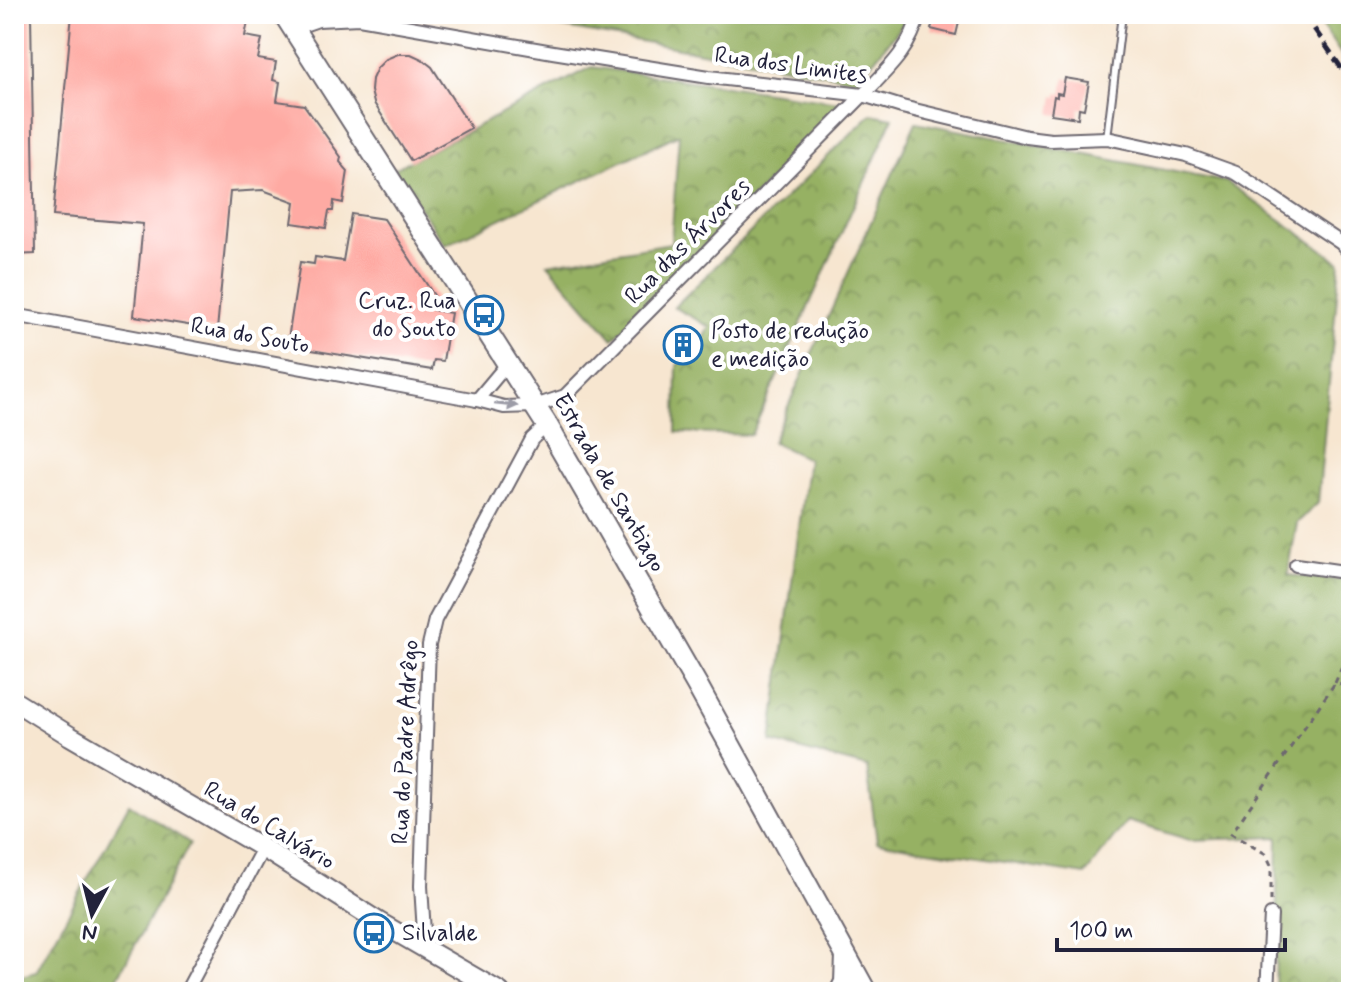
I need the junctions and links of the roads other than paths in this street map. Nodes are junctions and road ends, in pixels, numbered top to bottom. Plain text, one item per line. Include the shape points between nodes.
1 (919, 14) edge
2 (1122, 14) edge
3 (319, 17) edge
4 (288, 21) edge
5 (863, 95) junction
6 (1107, 138) junction
7 (1351, 254) edge
8 (14, 315) edge
9 (508, 363) junction
10 (477, 400) junction
11 (535, 406) junction
12 (547, 425) junction
13 (1296, 565) dead end
14 (1351, 573) edge
15 (14, 701) edge
16 (263, 848) junction
17 (1271, 915) road end
18 (425, 948) junction
19 (845, 955) junction
20 (186, 992) edge
21 (500, 992) edge
22 (839, 992) edge
23 (866, 992) edge
24 (1267, 992) edge

1 - 5 street, Rua das Árvores via 900,57
2 - 6 lane
3 - 4 street, Rua dos Limites
3 - 5 street, Rua dos Limites via 359,18 678,72
4 - 9 main road, Estrada de Santiago
5 - 6 street, Rua dos Limites via 1027,137
5 - 11 street, Rua das Árvores via 565,396
6 - 7 street, Rua dos Limites via 1186,155 1236,173
8 - 10 street, Rua do Souto
9 - 10 street
9 - 11 main road, Estrada de Santiago
10 -> 11 street, Rua do Souto via 504,407
11 - 12 main road, Estrada de Santiago
12 - 18 street, Rua do Padre Adrêgo via 518,465 435,620 429,645 421,886
12 - 19 main road, Estrada de Santiago
13 - 14 street
15 - 16 main road, Rua do Calvário
16 - 18 main road, Rua do Calvário
16 - 20 street
17 - 24 street
18 - 21 main road, Rua do Calvário
19 - 22 main road
19 - 23 main road, Estrada de Santiago

